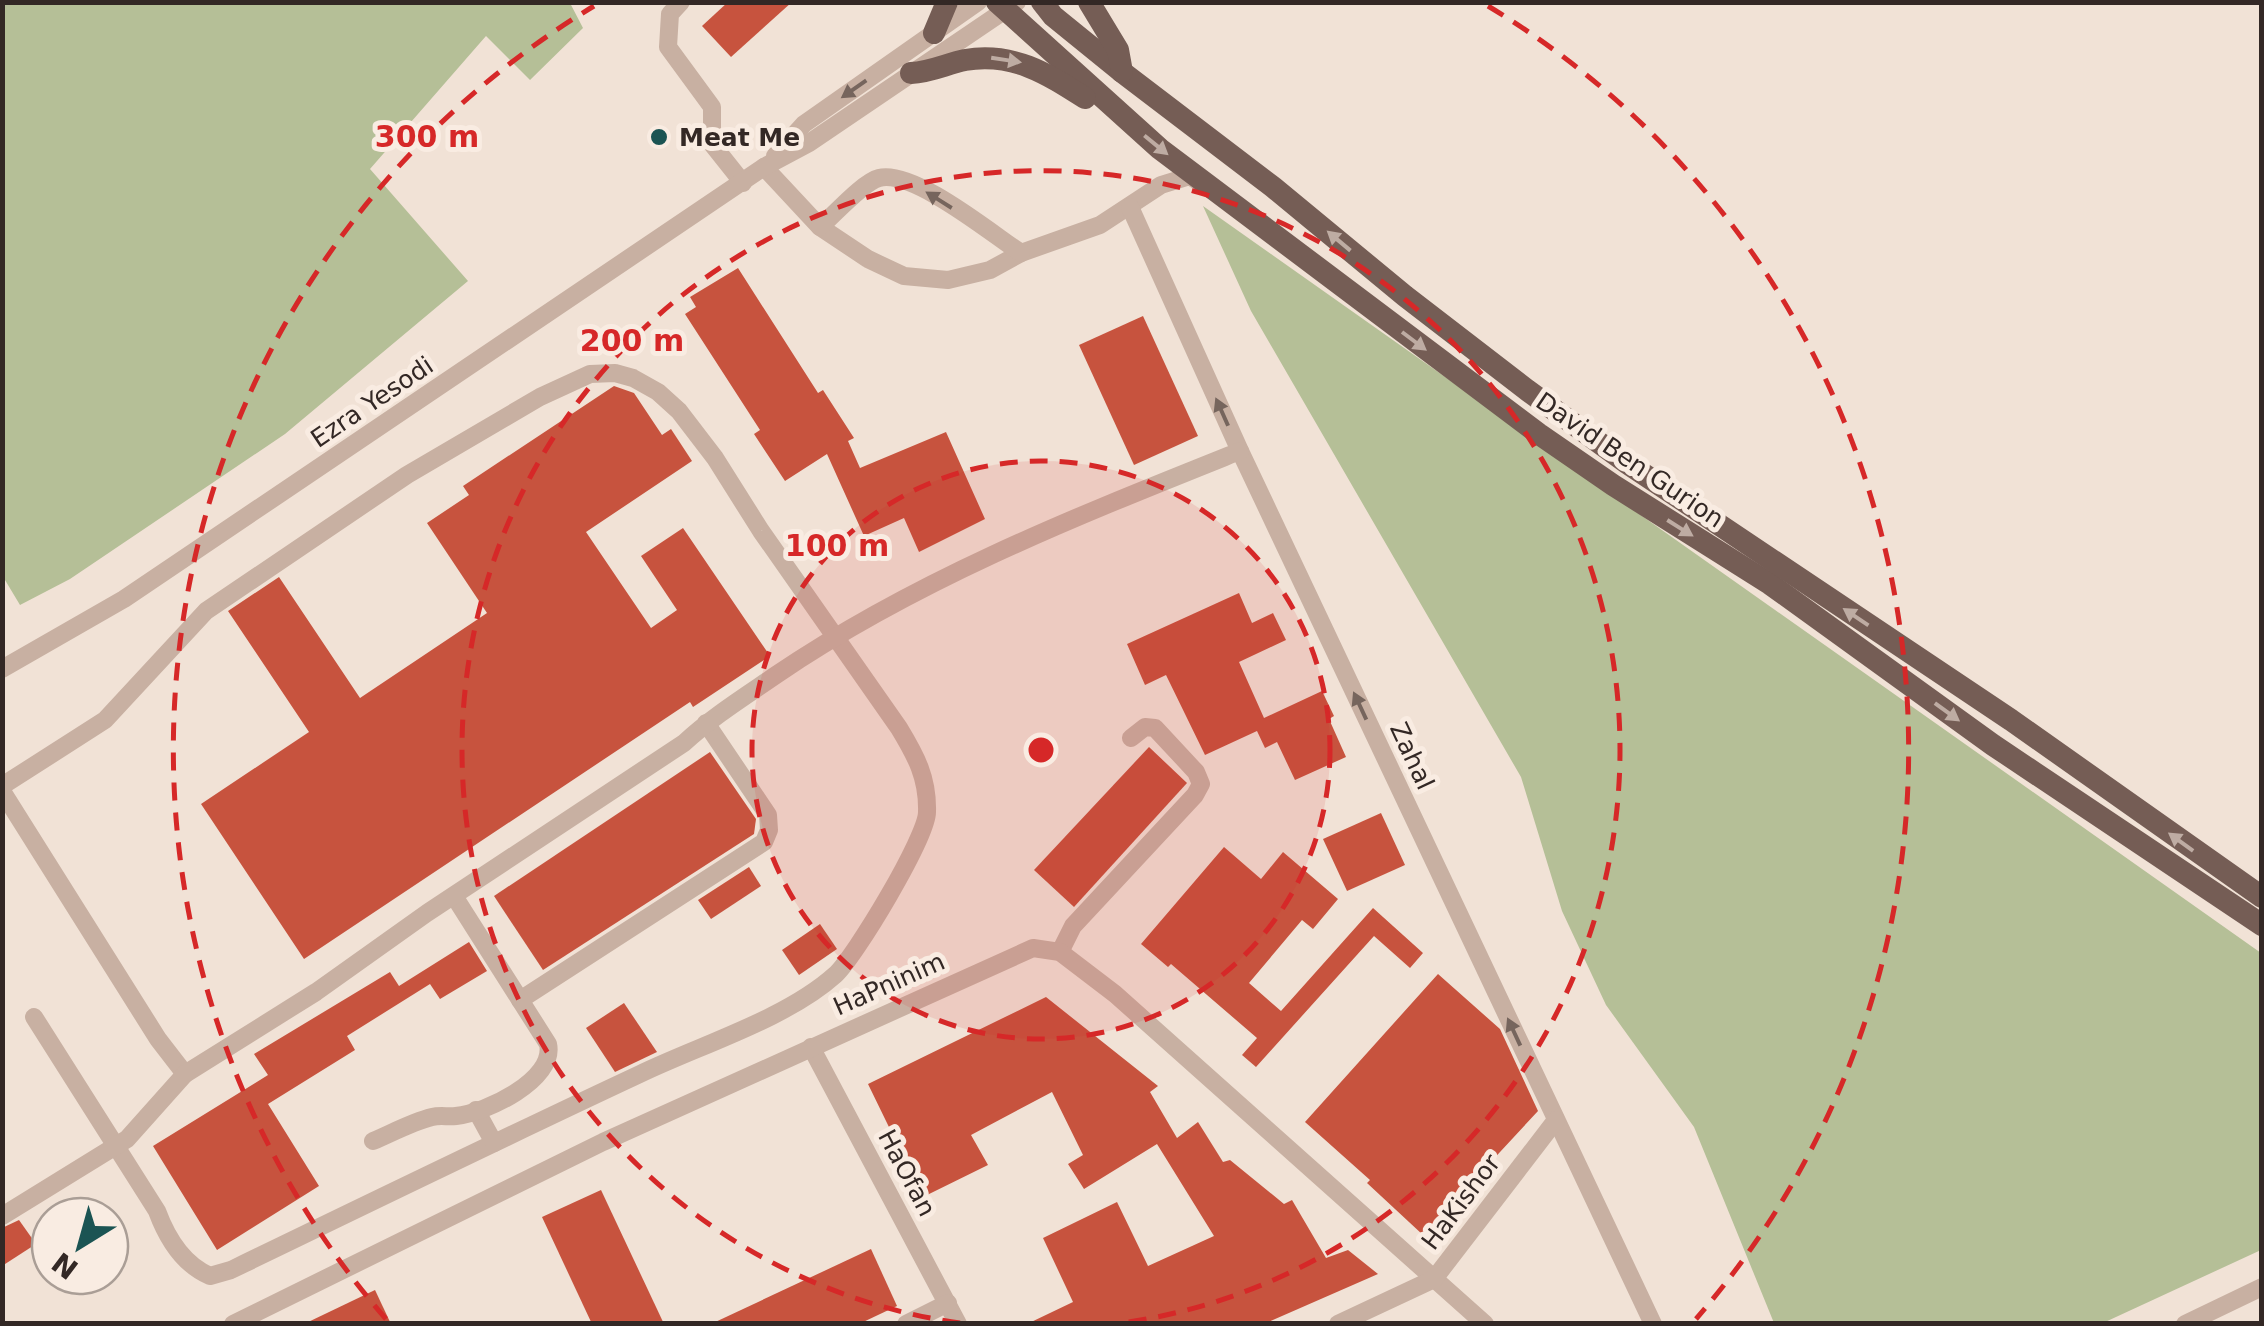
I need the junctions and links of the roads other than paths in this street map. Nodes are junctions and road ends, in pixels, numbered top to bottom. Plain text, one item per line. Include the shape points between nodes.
1 (681, 2) edge
2 (948, 2) edge
3 (978, 2) edge
4 (1042, 2) edge
5 (1089, 2) edge
6 (1006, 5) edge
7 (934, 33) junction
8 (1122, 72) junction
9 (911, 74) junction
10 (1122, 116) junction
11 (764, 167) junction
12 (743, 182) junction
13 (1220, 194) junction
14 (1130, 207) junction
15 (820, 227) junction
16 (1021, 253) junction
17 (1240, 451) junction
18 (834, 636) junction
19 (2, 669) edge
20 (706, 723) junction
21 (1131, 738) dead end
22 (2, 789) edge
23 (454, 896) junction
24 (2262, 897) edge
25 (2262, 925) edge
26 (1060, 952) junction
27 (520, 1000) junction
28 (34, 1017) dead end
29 (811, 1047) junction
30 (186, 1074) junction
31 (476, 1110) junction
32 (1556, 1120) junction
33 (372, 1141) dead end
34 (494, 1143) junction
35 (117, 1145) junction
36 (2, 1216) edge
37 (1434, 1279) junction
38 (2262, 1288) edge
39 (948, 1304) junction
40 (268, 1305) junction
41 (232, 1324) edge
42 (276, 1324) edge
43 (906, 1324) edge
44 (958, 1324) edge
45 (1338, 1324) edge
46 (1485, 1324) edge
47 (1654, 1324) edge
48 (2185, 1324) edge

1 - 12 street via 670,14 668,47 712,107 712,144
2 - 7 main road
3 - 7 street, Ezra Yesodi
4 - 8 main road, David Ben Gurion
5 - 8 main road via 1118,50
6 - 9 street, Ezra Yesodi
6 - 10 main road, David Ben Gurion
7 -> 11 street, Ezra Yesodi via 804,124
24 -> 8 main road, David Ben Gurion via 1526,390
9 -> 10 main road via 1002,58 1045,72
9 - 11 street, Ezra Yesodi
10 -> 13 main road, David Ben Gurion
11 - 12 street, Ezra Yesodi
11 - 15 street
12 - 19 street, Ezra Yesodi via 124,599
13 - 14 street via 1190,176
13 -> 25 main road, David Ben Gurion via 1613,486 1770,584 1993,745
14 - 16 street
17 -> 14 street, Zahal
15 - 16 street via 904,276 948,280 990,270
16 -> 15 street via 895,177 876,178
17 - 18 street via 1070,519
32 -> 17 street, Zahal
18 - 20 street
18 - 22 street via 679,412 633,378 590,374 407,475 206,611 105,720
18 - 34 street via 920,762 928,817 854,950 838,972 790,1006
20 - 23 street
20 - 27 street via 768,815 764,842
21 - 26 street via 1155,728 1200,784 1072,926
22 - 30 street
23 - 27 street
23 - 30 street
26 - 29 street, HaPninim via 1032,948
26 - 37 street via 1116,994
27 - 31 street via 548,1044 549,1061 529,1084
28 - 35 street
29 - 39 street, HaOfan
29 - 40 street, HaPninim
30 - 35 street
31 - 33 street via 434,1116
31 - 34 street
32 - 37 street, HaKishor
32 - 47 street, Zahal
34 - 35 street via 210,1276 195,1270 167,1237
35 - 36 street
37 - 45 street, HaKishor
37 - 46 street
38 - 48 street
39 - 43 street
39 - 44 street, HaOfan
40 - 41 street, HaPninim
40 - 42 street

